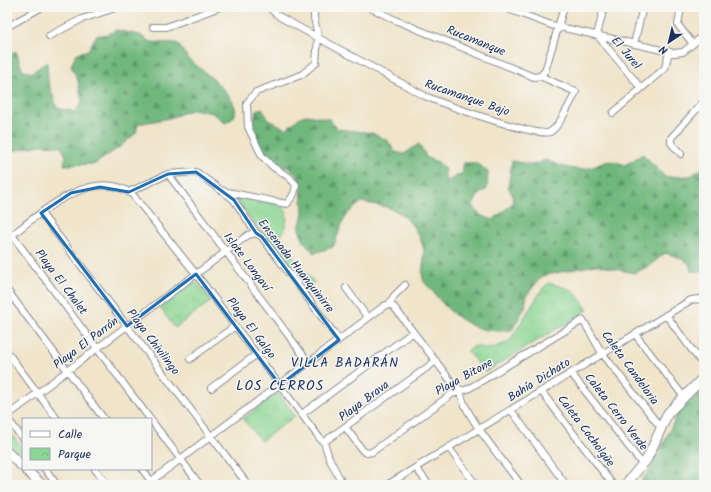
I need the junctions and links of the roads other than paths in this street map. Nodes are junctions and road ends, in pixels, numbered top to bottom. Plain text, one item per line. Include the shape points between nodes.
1 (42, 7) edge
2 (118, 7) edge
3 (220, 7) edge
4 (268, 7) edge
5 (314, 7) edge
6 (369, 7) edge
7 (503, 7) edge
8 (564, 7) edge
9 (604, 7) edge
10 (643, 7) edge
11 (681, 7) edge
12 (558, 26) junction
13 (7, 27) edge
14 (153, 27) dead end
15 (597, 35) junction
16 (49, 36) dead end
17 (318, 36) junction
18 (703, 36) edge
19 (634, 44) junction
20 (693, 44) junction
21 (669, 52) junction
22 (540, 76) junction
23 (641, 88) junction
24 (576, 92) joint
25 (704, 102) edge
26 (613, 113) dead end
27 (681, 154) dead end
28 (168, 174) junction
29 (223, 191) junction
30 (129, 192) junction
31 (41, 213) junction
32 (256, 233) junction
33 (10, 237) edge
34 (226, 251) junction
35 (196, 274) junction
36 (405, 285) dead end
37 (346, 288) dead end
38 (7, 290) edge
39 (704, 302) edge
40 (389, 304) junction
41 (666, 316) junction
42 (368, 318) junction
43 (583, 320) joint
44 (127, 326) junction
45 (235, 326) junction
46 (413, 332) junction
47 (634, 334) junction
48 (339, 340) junction
49 (97, 348) junction
50 (7, 352) edge
51 (602, 353) junction
52 (257, 354) junction
53 (190, 359) dead end
54 (436, 361) junction
55 (309, 363) junction
56 (704, 366) edge
57 (68, 370) junction
58 (571, 373) junction
59 (704, 377) edge
60 (280, 385) junction
61 (211, 388) dead end
62 (461, 390) junction
63 (541, 391) junction
64 (38, 393) junction
65 (684, 397) junction
66 (511, 410) junction
67 (302, 414) junction
68 (7, 417) edge
69 (57, 418) edge
70 (103, 418) edge
71 (150, 418) edge
72 (152, 420) edge
73 (346, 428) junction
74 (661, 428) junction
75 (480, 430) junction
76 (211, 437) junction
77 (22, 438) edge
78 (324, 442) junction
79 (448, 448) junction
80 (7, 452) edge
81 (181, 459) junction
82 (643, 465) junction
83 (22, 466) edge
84 (416, 468) junction
85 (26, 470) edge
86 (46, 470) edge
87 (96, 470) edge
88 (143, 470) edge
89 (150, 484) edge
90 (42, 485) edge
91 (58, 485) edge
92 (107, 485) edge
93 (200, 485) edge
94 (248, 485) edge
95 (343, 485) edge
96 (387, 485) edge
97 (429, 485) edge
98 (476, 485) edge
99 (521, 485) edge
100 (566, 485) edge
101 (613, 485) edge
102 (625, 485) edge

1 - 13 street
2 - 16 street via 91,15
3 - 14 street via 166,27
4 - 17 street via 280,17
5 - 17 street
6 - 22 street, Rucamanque via 519,71 534,77
7 - 12 street
8 - 12 street
9 - 15 street, El Jurel
10 - 19 street
11 - 20 street via 678,25
12 - 15 street
12 - 22 street via 545,71
15 - 19 street
15 - 23 street, El Jurel
17 - 24 street, Rucamanque Bajo via 378,72 431,99 538,133 549,133 555,128
17 - 29 street via 316,63 300,75 256,92 247,103 248,127 262,156 296,185 294,194 287,204
18 - 20 street
19 - 21 street
20 - 21 street via 680,53
21 - 23 street via 665,68
22 - 24 street, Rucamanque
23 - 26 street
25 - 27 street via 671,138 671,143
28 - 29 street via 196,172
28 - 30 street
28 - 34 street, Islote Longaví
29 - 32 street, Ensenada Huanquinirre via 234,200
30 - 31 street via 108,187 82,190 61,198
30 - 35 street, Playa El Galgo via 140,201
31 - 33 street
31 - 44 street, Playa Chivilingo
32 - 34 street, Playa El Parrón via 248,235
32 - 48 street, Ensenada Huanquinirre via 262,237
33 - 49 street, Playa El Chalet
34 - 35 street, Playa El Parrón
34 - 55 street, Islote Longaví
35 - 44 street, Playa El Parrón
35 - 45 street, Playa El Galgo
36 - 40 street
37 - 42 street
38 - 57 street
39 - 41 street, Bahía Dichato via 694,299
40 - 42 street
40 - 46 street
41 - 47 street, Bahía Dichato
41 - 56 street
42 - 48 street
43 - 51 street, Caleta Candelaria
43 - 62 street, Playa Bitone via 468,389
44 - 49 street, Playa El Parrón
44 - 76 street, Playa Chivilingo
45 - 52 street, Playa El Galgo
45 - 53 street
46 - 54 street
46 - 67 street
47 - 51 street, Bahía Dichato
47 - 65 street
48 - 55 street
49 - 57 street, Playa El Parrón
49 - 71 street, Playa El Chalet
50 - 64 street
51 - 58 street, Bahía Dichato
51 - 74 street, Caleta Candelaria
52 - 60 street, Playa El Galgo
52 - 61 street
54 - 62 street via 454,385
54 - 73 street, Playa Brava
55 - 60 street
57 - 64 street, Playa El Parrón
57 - 70 street
58 - 63 street, Bahía Dichato
58 - 82 street, Caleta Cerro Verde
59 - 65 street
60 - 67 street, Playa El Galgo
60 - 76 street
62 - 73 street, Playa Bitone via 370,453 363,451
62 - 75 street via 462,402
63 - 66 street, Bahía Dichato
63 - 101 street, Caleta Cocholgüe
64 - 68 street, Playa El Parrón
64 - 69 street
65 - 74 street via 668,413
66 - 75 street, Bahía Dichato
66 - 100 street
67 - 78 street, Playa El Galgo
68 - 77 street
72 - 81 street, Playa El Chalet
73 - 78 street, Playa Brava
74 - 82 street
75 - 79 street, Bahía Dichato
75 - 99 street
76 - 81 street
76 - 94 street, Playa Chivilingo
78 - 95 street, Playa El Galgo
79 - 84 street, Bahía Dichato
79 - 98 street
80 - 83 street
81 - 89 street
81 - 93 street, Playa El Chalet
82 - 102 street
84 - 96 street, Bahía Dichato
84 - 97 street
85 - 90 street
86 - 91 street
87 - 92 street
88 - 89 street

